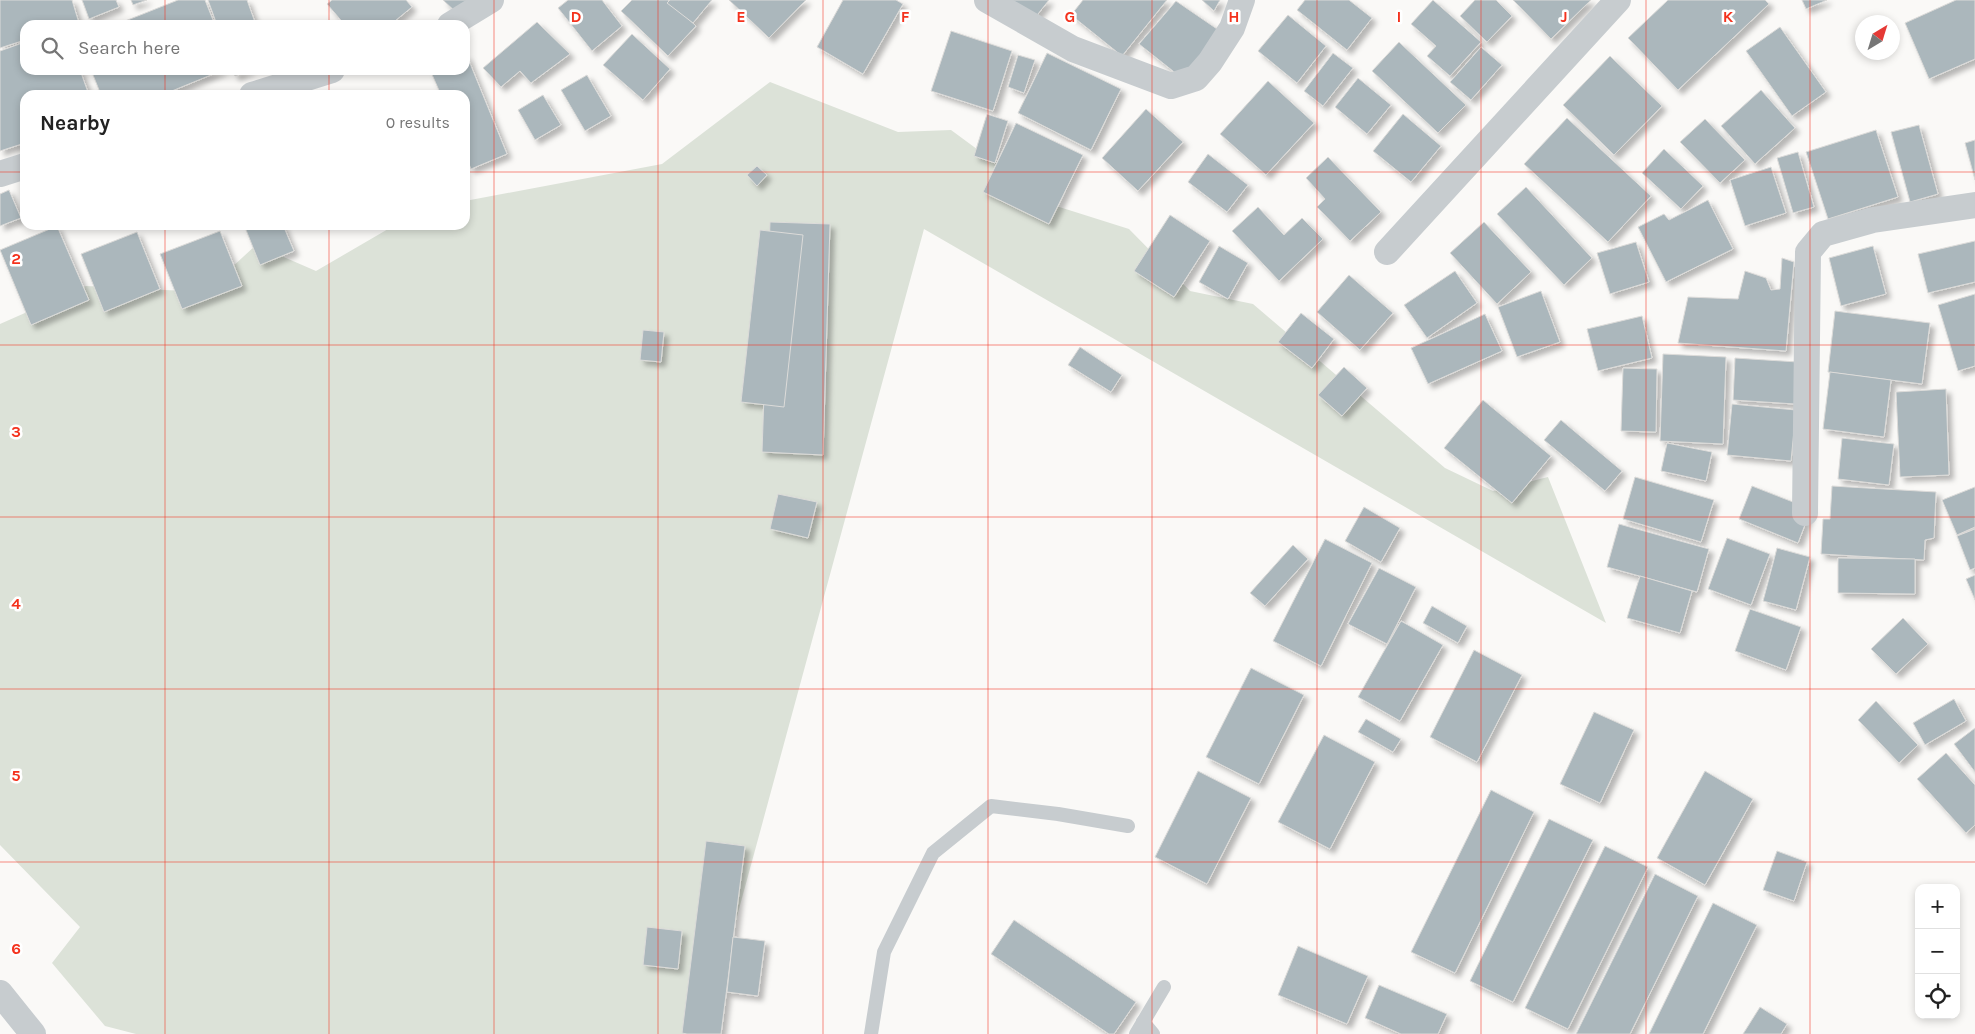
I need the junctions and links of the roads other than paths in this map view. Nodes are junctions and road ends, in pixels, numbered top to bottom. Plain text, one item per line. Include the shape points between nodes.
1 (492, 0) edge
2 (987, 0) edge
3 (1242, 0) edge
4 (1618, 0) edge
5 (458, 20) edge
6 (316, 75) edge
7 (268, 90) edge
8 (20, 168) edge
9 (0, 174) edge
10 (1975, 205) edge
11 (1386, 252) dead end
12 (1805, 513) dead end
13 (1128, 826) dead end
14 (1164, 986) dead end
15 (0, 993) edge
16 (1143, 1022) junction
17 (33, 1034) edge
18 (871, 1034) edge
19 (1136, 1034) edge
20 (1153, 1034) edge

1 - 5 street
2 - 3 street via 1073,49 1170,86 1196,78 1210,62 1232,28
4 - 11 street
6 - 7 street
8 - 9 street
10 - 12 street via 1873,220 1823,234 1808,252
13 - 18 lane via 991,806 976,818 933,853 884,952
14 - 16 lane
15 - 17 street
16 - 19 lane
16 - 20 lane

